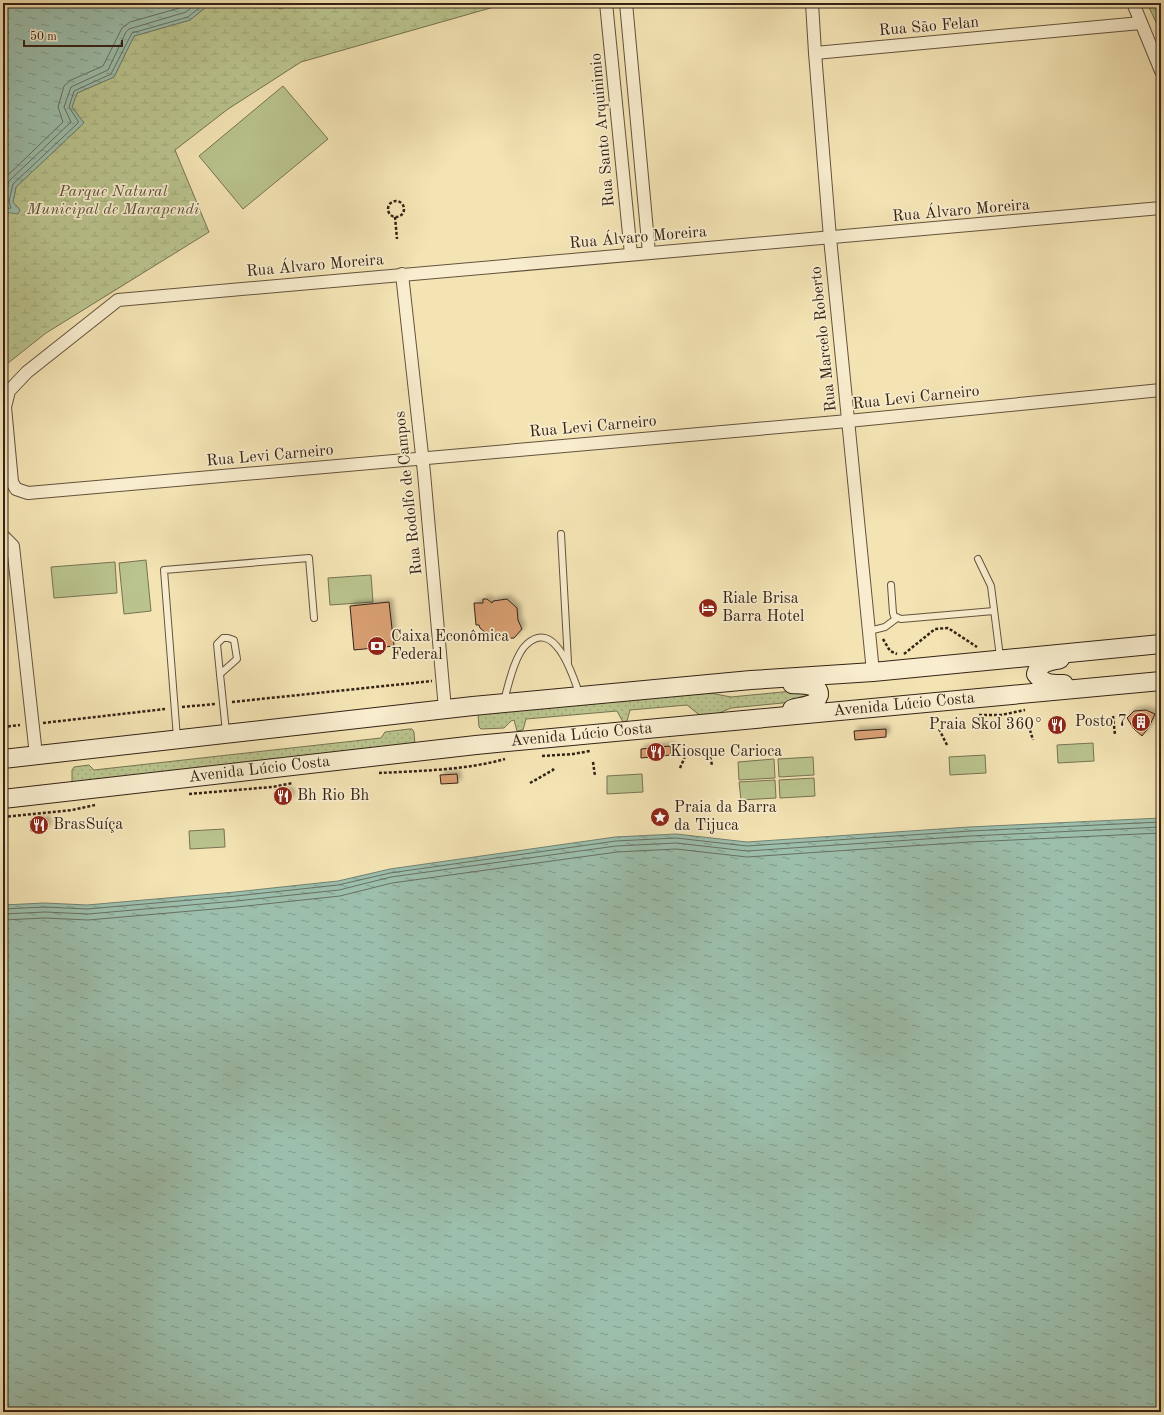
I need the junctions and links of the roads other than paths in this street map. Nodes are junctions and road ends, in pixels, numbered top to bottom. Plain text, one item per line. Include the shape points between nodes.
1 (606, 3) edge
2 (626, 3) edge
3 (812, 3) edge
4 (1133, 3) edge
5 (1141, 23) junction
6 (815, 53) junction
7 (1161, 71) edge
8 (1161, 208) edge
9 (830, 238) junction
10 (649, 253) junction
11 (631, 254) junction
12 (402, 274) junction
13 (1161, 390) edge
14 (848, 421) junction
15 (423, 458) junction
16 (28, 493) joint
17 (561, 534) dead end
18 (3, 536) edge
19 (978, 559) dead end
20 (891, 585) dead end
21 (994, 611) junction
22 (314, 618) dead end
23 (897, 618) junction
24 (875, 630) junction
25 (1161, 644) edge
26 (1094, 650) junction
27 (1000, 659) junction
28 (568, 663) junction
29 (873, 672) junction
30 (220, 674) junction
31 (751, 680) junction
32 (1161, 681) edge
33 (1096, 687) junction
34 (580, 697) junction
35 (503, 704) junction
36 (446, 709) junction
37 (743, 721) junction
38 (226, 734) junction
39 (177, 740) junction
40 (36, 755) junction
41 (3, 759) edge
42 (3, 799) edge

1 - 11 street, Rua Santo Arquinimio
2 - 10 street
3 - 6 street, Rua Marcelo Roberto
4 - 5 street
5 - 6 street, Rua São Felan
5 - 7 street
6 - 9 street, Rua Marcelo Roberto
8 - 9 street, Rua Álvaro Moreira
9 - 10 street, Rua Álvaro Moreira
9 - 14 street, Rua Marcelo Roberto
10 - 11 street, Rua Álvaro Moreira
11 - 12 street, Rua Álvaro Moreira
12 - 15 street, Rua Rodolfo de Campos
12 - 16 street, Rua Álvaro Moreira via 118,300 27,372 9,391 5,407 12,482 16,489
13 - 14 street, Rua Levi Carneiro
14 - 15 street, Rua Levi Carneiro
14 - 24 street, Rua Marcelo Roberto
15 - 16 street, Rua Levi Carneiro
15 - 36 street, Rua Rodolfo de Campos
17 - 28 lane
18 - 40 street via 12,546
19 - 21 lane via 990,582
20 - 23 lane via 893,613
21 - 23 lane
21 - 27 lane
22 - 39 lane via 309,558 164,570
23 - 24 lane via 894,622
24 - 29 street, Rua Marcelo Roberto
25 - 26 main road
26 - 27 main road
26 - 33 main road via 1042,664 1036,674 1040,680 1048,683
27 - 29 main road via 897,662
28 - 34 lane
28 - 35 lane via 555,644 544,638 534,639 526,644 515,664
29 - 31 main road
30 - 30 lane via 237,659 234,640 228,638 223,638 217,644
30 - 38 lane
31 - 34 main road
31 - 37 main road via 811,686 816,688 819,695 813,704
32 - 33 main road, Avenida Lúcio Costa
33 - 37 main road, Avenida Lúcio Costa
34 - 35 main road
35 - 36 main road
36 - 38 main road
37 - 42 main road, Avenida Lúcio Costa via 476,745
38 - 39 main road
39 - 40 main road
40 - 41 main road

